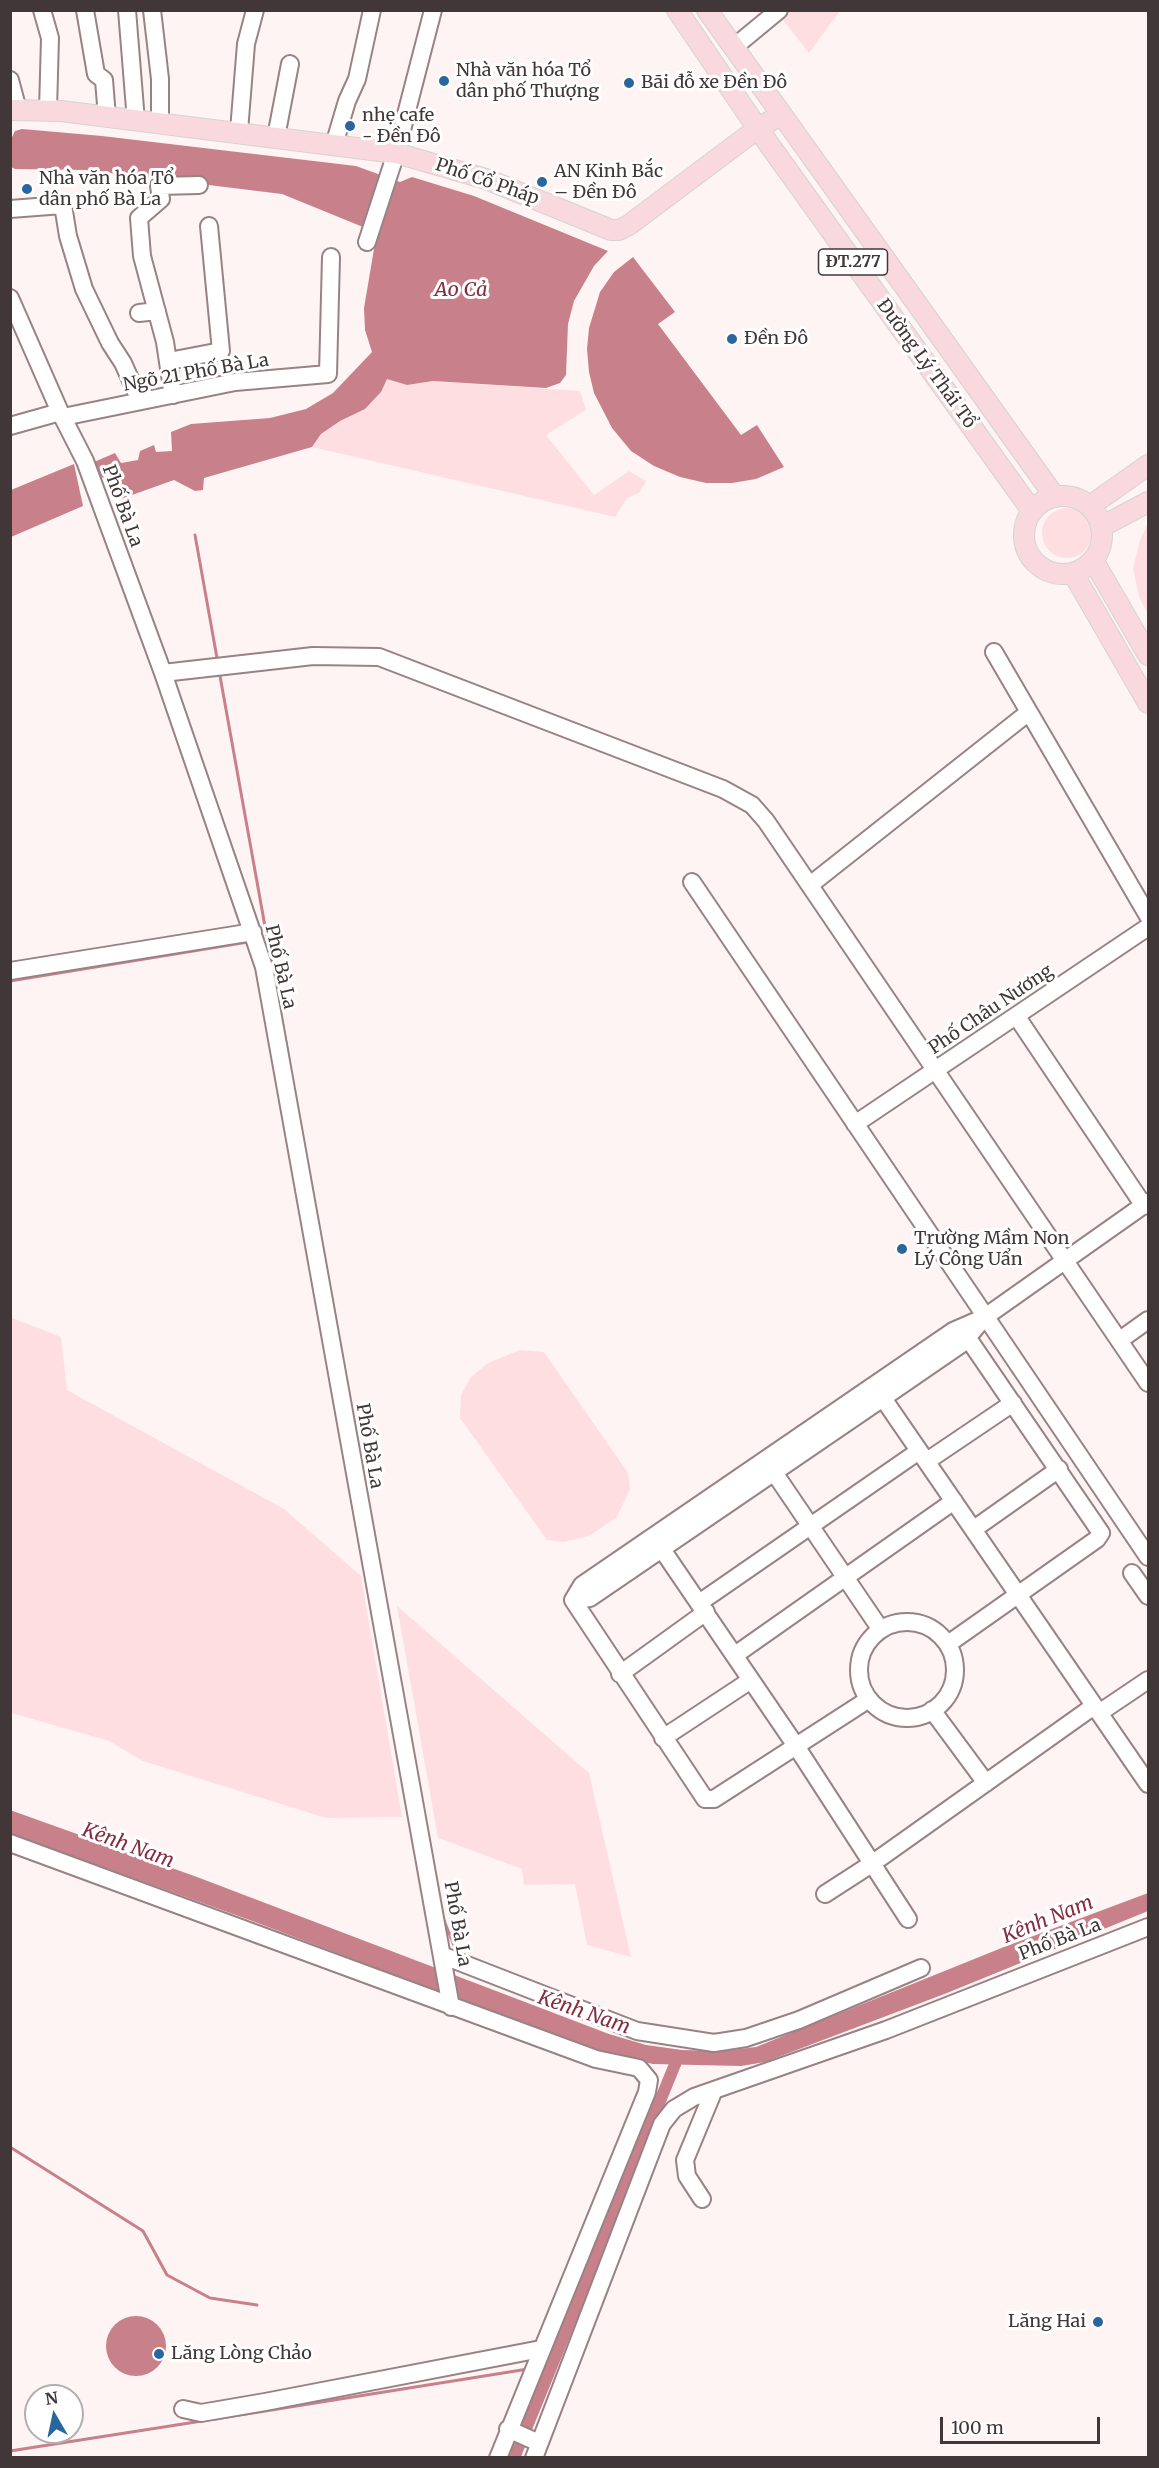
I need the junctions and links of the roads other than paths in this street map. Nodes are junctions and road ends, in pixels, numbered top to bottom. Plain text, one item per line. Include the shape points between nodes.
1 (42, 10) edge
2 (85, 10) edge
3 (126, 10) edge
4 (152, 10) edge
5 (255, 10) edge
6 (372, 10) edge
7 (433, 10) edge
8 (677, 10) edge
9 (707, 10) edge
10 (779, 10) edge
11 (733, 48) junction
12 (290, 64) dead end
13 (10, 80) edge
14 (14, 110) edge
15 (48, 110) junction
16 (781, 114) junction
17 (107, 117) junction
18 (136, 121) junction
19 (160, 123) junction
20 (758, 129) junction
21 (239, 131) junction
22 (276, 137) junction
23 (334, 145) junction
24 (396, 153) junction
25 (200, 185) dead end
26 (10, 209) edge
27 (209, 226) dead end
28 (367, 242) dead end
29 (331, 257) dead end
30 (10, 298) edge
31 (157, 311) junction
32 (139, 314) dead end
33 (169, 361) junction
34 (173, 395) junction
35 (140, 401) junction
36 (61, 415) junction
37 (10, 426) edge
38 (1149, 465) edge
39 (1054, 496) junction
40 (1149, 502) edge
41 (1089, 506) junction
42 (1032, 511) junction
43 (1101, 527) junction
44 (1093, 560) junction
45 (1073, 573) junction
46 (994, 652) dead end
47 (1149, 655) edge
48 (163, 674) junction
49 (1149, 703) edge
50 (1029, 711) junction
51 (692, 882) dead end
52 (810, 885) junction
53 (1149, 916) edge
54 (1149, 927) edge
55 (253, 932) junction
56 (10, 971) edge
57 (1017, 1017) junction
58 (937, 1071) junction
59 (855, 1124) junction
60 (1146, 1204) edge
61 (1065, 1260) junction
62 (985, 1317) junction
63 (1149, 1320) edge
64 (964, 1333) junction
65 (1120, 1340) junction
66 (1149, 1383) edge
67 (878, 1392) junction
68 (1013, 1404) junction
69 (923, 1456) junction
70 (770, 1466) junction
71 (1059, 1469) junction
72 (954, 1501) junction
73 (810, 1526) junction
74 (974, 1529) junction
75 (658, 1542) junction
76 (1149, 1557) edge
77 (1132, 1573) dead end
78 (845, 1578) junction
79 (1019, 1593) junction
80 (1149, 1596) edge
81 (702, 1608) junction
82 (881, 1630) junction
83 (948, 1644) junction
84 (735, 1655) junction
85 (620, 1674) junction
86 (751, 1680) junction
87 (1149, 1680) edge
88 (869, 1699) junction
89 (932, 1710) junction
90 (1096, 1710) junction
91 (663, 1738) junction
92 (796, 1746) junction
93 (986, 1783) junction
94 (1149, 1784) edge
95 (10, 1843) edge
96 (873, 1863) junction
97 (825, 1893) dead end
98 (908, 1919) dead end
99 (1149, 1927) edge
100 (444, 1957) junction
101 (921, 1968) dead end
102 (451, 2006) junction
103 (714, 2090) junction
104 (702, 2199) dead end
105 (539, 2354) junction
106 (183, 2409) dead end
107 (508, 2429) junction
108 (536, 2450) edge
109 (498, 2457) edge

1 - 15 street via 50,38
2 - 17 street via 96,74 104,80
3 - 18 street
4 - 19 street via 160,79
5 - 21 street via 246,44
6 - 23 street via 357,80 346,101
7 - 24 street
8 - 20 main road, Đường Lý Thái Tổ / ĐT.277
9 - 11 main road, Đường Lý Thái Tổ / ĐT.277
10 - 11 street
11 - 16 main road, Đường Lý Thái Tổ / ĐT.277
12 - 22 street
13 - 14 street
14 - 15 main road, Phố Cổ Pháp
15 - 17 main road, Phố Cổ Pháp
16 - 20 main road, Phố Cổ Pháp
16 - 39 main road, Đường Lý Thái Tổ / ĐT.277
17 - 18 main road, Phố Cổ Pháp
18 - 19 main road, Phố Cổ Pháp
19 - 21 main road, Phố Cổ Pháp
20 - 24 main road, Phố Cổ Pháp via 619,230 603,228 486,178
20 - 42 main road, Đường Lý Thái Tổ / ĐT.277
21 - 22 main road, Phố Cổ Pháp
22 - 23 main road, Phố Cổ Pháp
23 - 24 main road, Phố Cổ Pháp
24 - 28 street
25 - 31 street via 159,186 161,199 139,218 142,256
26 - 35 street via 63,205 84,289
27 - 33 street via 220,351
29 - 34 street, Ngõ 21 Phố Bà La via 328,374 235,382
30 - 36 street, Phố Bà La
31 - 32 street
31 - 33 street
33 - 34 street
34 - 35 street, Ngõ 21 Phố Bà La
35 - 36 street, Ngõ 21 Phố Bà La
36 - 37 street, Ngõ 21 Phố Bà La
36 - 48 street, Phố Bà La via 85,461
38 - 41 main road
39 - 41 main road via 1070,496
39 - 42 main road
40 - 43 main road
41 - 43 main road
42 - 45 main road via 1023,534 1030,557 1049,572
43 - 44 main road via 1102,543
44 - 45 main road
44 - 47 main road
45 - 49 main road
46 - 50 street
48 - 52 street via 338,655 379,657 398,663 723,789 752,805
48 - 55 street, Phố Bà La
50 - 52 street
50 - 53 street
51 - 59 street
52 - 58 street
54 - 57 street, Phố Châu Nương
55 - 56 street
55 - 100 street, Phố Bà La via 264,967
57 - 58 street, Phố Châu Nương
57 - 60 street
58 - 59 street, Phố Châu Nương
58 - 61 street
59 - 62 street
60 - 61 street
61 - 62 street
61 - 65 street
62 - 64 street
62 - 76 street
63 - 65 street
64 - 67 street
64 - 68 street
65 - 66 street
67 - 69 street
67 - 70 street
68 - 69 street
68 - 71 street
69 - 72 street
69 - 73 street
70 - 73 street
70 - 75 street
71 - 74 street
71 - 79 street via 1101,1533
72 - 74 street
72 - 78 street
73 - 78 street
73 - 81 street
74 - 79 street
75 - 81 street
75 - 85 street via 582,1585 573,1600
77 - 80 street
78 - 82 street
78 - 84 street
79 - 83 street
79 - 90 street
81 - 84 street
81 - 85 street
82 - 83 street via 900,1622 914,1622 927,1626
82 - 88 street via 866,1644 861,1657 861,1684
83 - 89 street via 956,1670 954,1683 948,1696
84 - 86 street
85 - 91 street
86 - 91 street
86 - 92 street
87 - 90 street
88 - 89 street via 887,1714 901,1718
88 - 92 street
89 - 93 street
90 - 93 street
90 - 94 street
91 - 92 street via 705,1799 714,1799
92 - 96 street
93 - 96 street
95 - 102 street
96 - 97 street
96 - 98 street
99 - 103 street, Phố Bà La via 886,2030
100 - 101 street via 637,2031 714,2043 746,2038 799,2020
100 - 102 street, Phố Bà La
102 - 105 street via 596,2059 639,2068 649,2080
103 - 104 street via 686,2160 687,2176
103 - 108 street, Phố Bà La via 674,2109 662,2124
105 - 106 street via 201,2413
105 - 107 street
107 - 108 street
107 - 109 street

